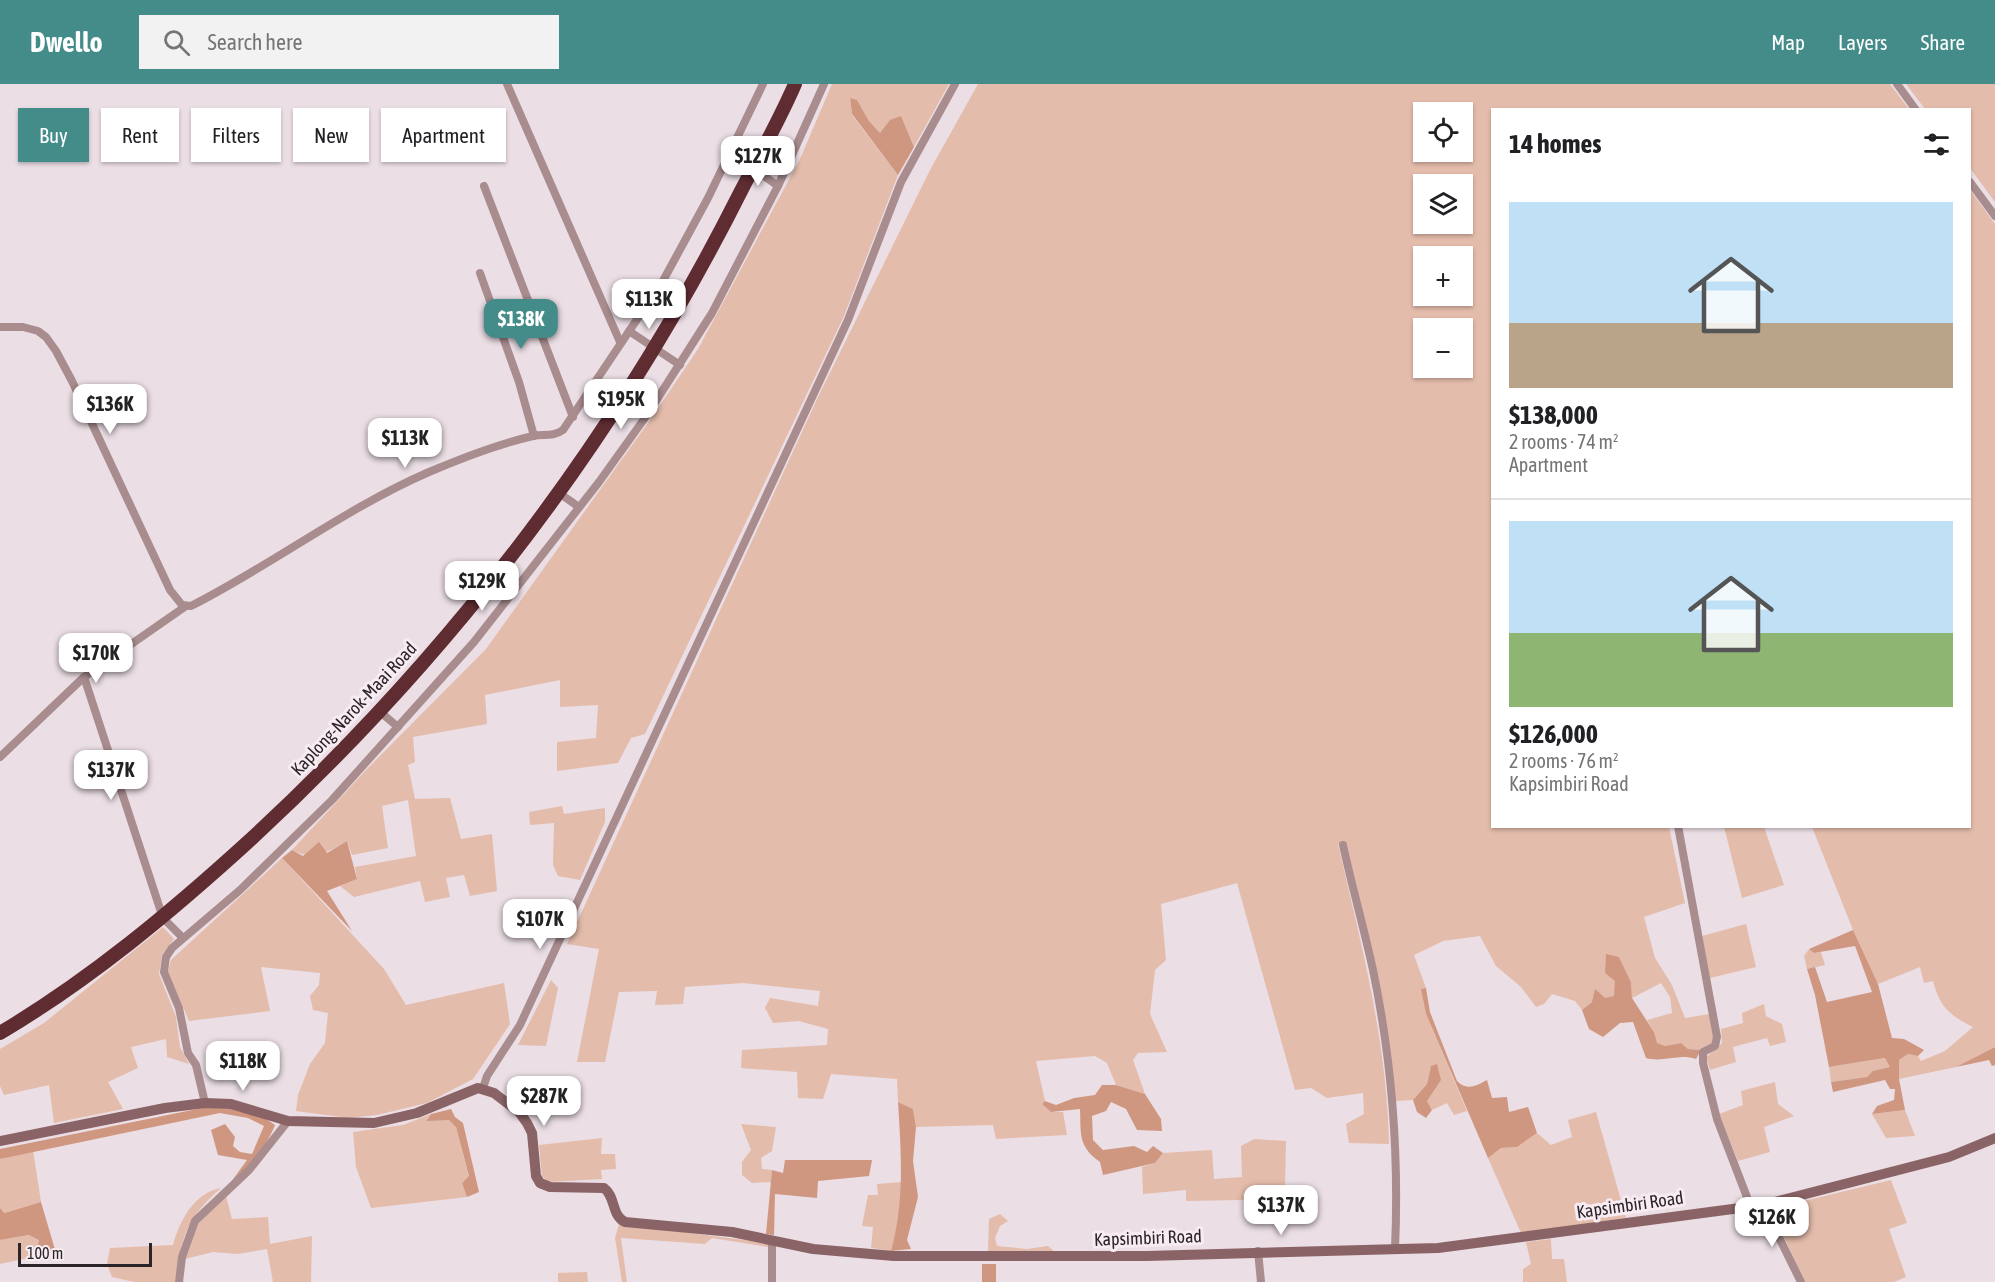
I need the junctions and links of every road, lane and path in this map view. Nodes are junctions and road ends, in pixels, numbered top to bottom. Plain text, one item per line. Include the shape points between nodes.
1 (507, 84) edge
2 (763, 84) edge
3 (795, 84) edge
4 (824, 84) edge
5 (955, 84) edge
6 (1896, 84) edge
7 (1914, 108) edge
8 (753, 168) junction
9 (1971, 183) edge
10 (484, 186) dead end
11 (778, 186) junction
12 (1995, 216) edge
13 (480, 273) dead end
14 (0, 327) edge
15 (629, 332) junction
16 (620, 342) junction
17 (655, 349) junction
18 (680, 365) junction
19 (573, 417) junction
20 (534, 436) junction
21 (559, 493) junction
22 (579, 507) junction
23 (186, 606) junction
24 (84, 677) junction
25 (379, 711) junction
26 (398, 727) junction
27 (0, 757) edge
28 (1678, 828) edge
29 (1343, 845) dead end
30 (163, 918) junction
31 (182, 937) junction
32 (0, 1033) edge
33 (483, 1088) junction
34 (206, 1103) junction
35 (288, 1121) junction
36 (1995, 1138) edge
37 (0, 1142) edge
38 (1750, 1205) junction
39 (1763, 1205) junction
40 (772, 1240) junction
41 (1395, 1249) junction
42 (1258, 1251) junction
43 (179, 1282) edge
44 (772, 1282) edge
45 (1262, 1282) edge
46 (1801, 1282) edge

1 - 16 street
2 - 15 street via 708,198 664,279
3 - 8 highway, Kaplong-Narok-Maai Road
4 - 11 street
5 - 33 street via 901,182 848,320 520,1025
6 - 7 street
8 - 11 street
8 - 17 highway, Kaplong-Narok-Maai Road
9 - 12 street
10 - 19 street
11 - 18 street via 730,282
13 - 20 street
14 - 23 street via 33,329 51,344 164,579
15 - 16 street
15 - 17 street
16 - 19 street
17 - 18 street
17 - 21 highway, Kaplong-Narok-Maai Road
18 - 22 street
19 - 20 street via 558,434
20 - 23 street via 470,455 403,484
21 - 22 street
21 - 25 highway, Kaplong-Narok-Maai Road via 484,594
22 - 26 street via 474,642
23 - 24 street
24 - 27 street
24 - 30 street
25 - 26 street
25 - 30 highway, Kaplong-Narok-Maai Road via 290,803
26 - 31 street via 292,841
28 - 38 street via 1717,1037 1716,1044 1703,1052 1702,1058 1717,1119
29 - 41 street via 1373,970 1390,1080 1397,1206
30 - 31 street
30 - 32 highway, Kaplong-Narok-Maai Road via 62,996
31 - 34 street via 166,957 164,972 179,1008 188,1053 196,1065
33 - 35 street via 466,1091 417,1113 374,1123
33 - 40 street, Kapsimbiri Road via 509,1104 527,1123 532,1133 536,1176 546,1186 604,1188 617,1215 625,1222 732,1232
34 - 35 street via 231,1104
34 - 37 street
35 - 43 street via 249,1170 195,1221 184,1248
36 - 39 street, Kapsimbiri Road via 1949,1157
38 - 39 street, Kapsimbiri Road
38 - 41 street, Kapsimbiri Road via 1438,1248
39 - 46 street
40 - 42 street, Kapsimbiri Road via 813,1249 894,1256 1147,1256
40 - 44 street
41 - 42 street, Kapsimbiri Road
42 - 45 street

